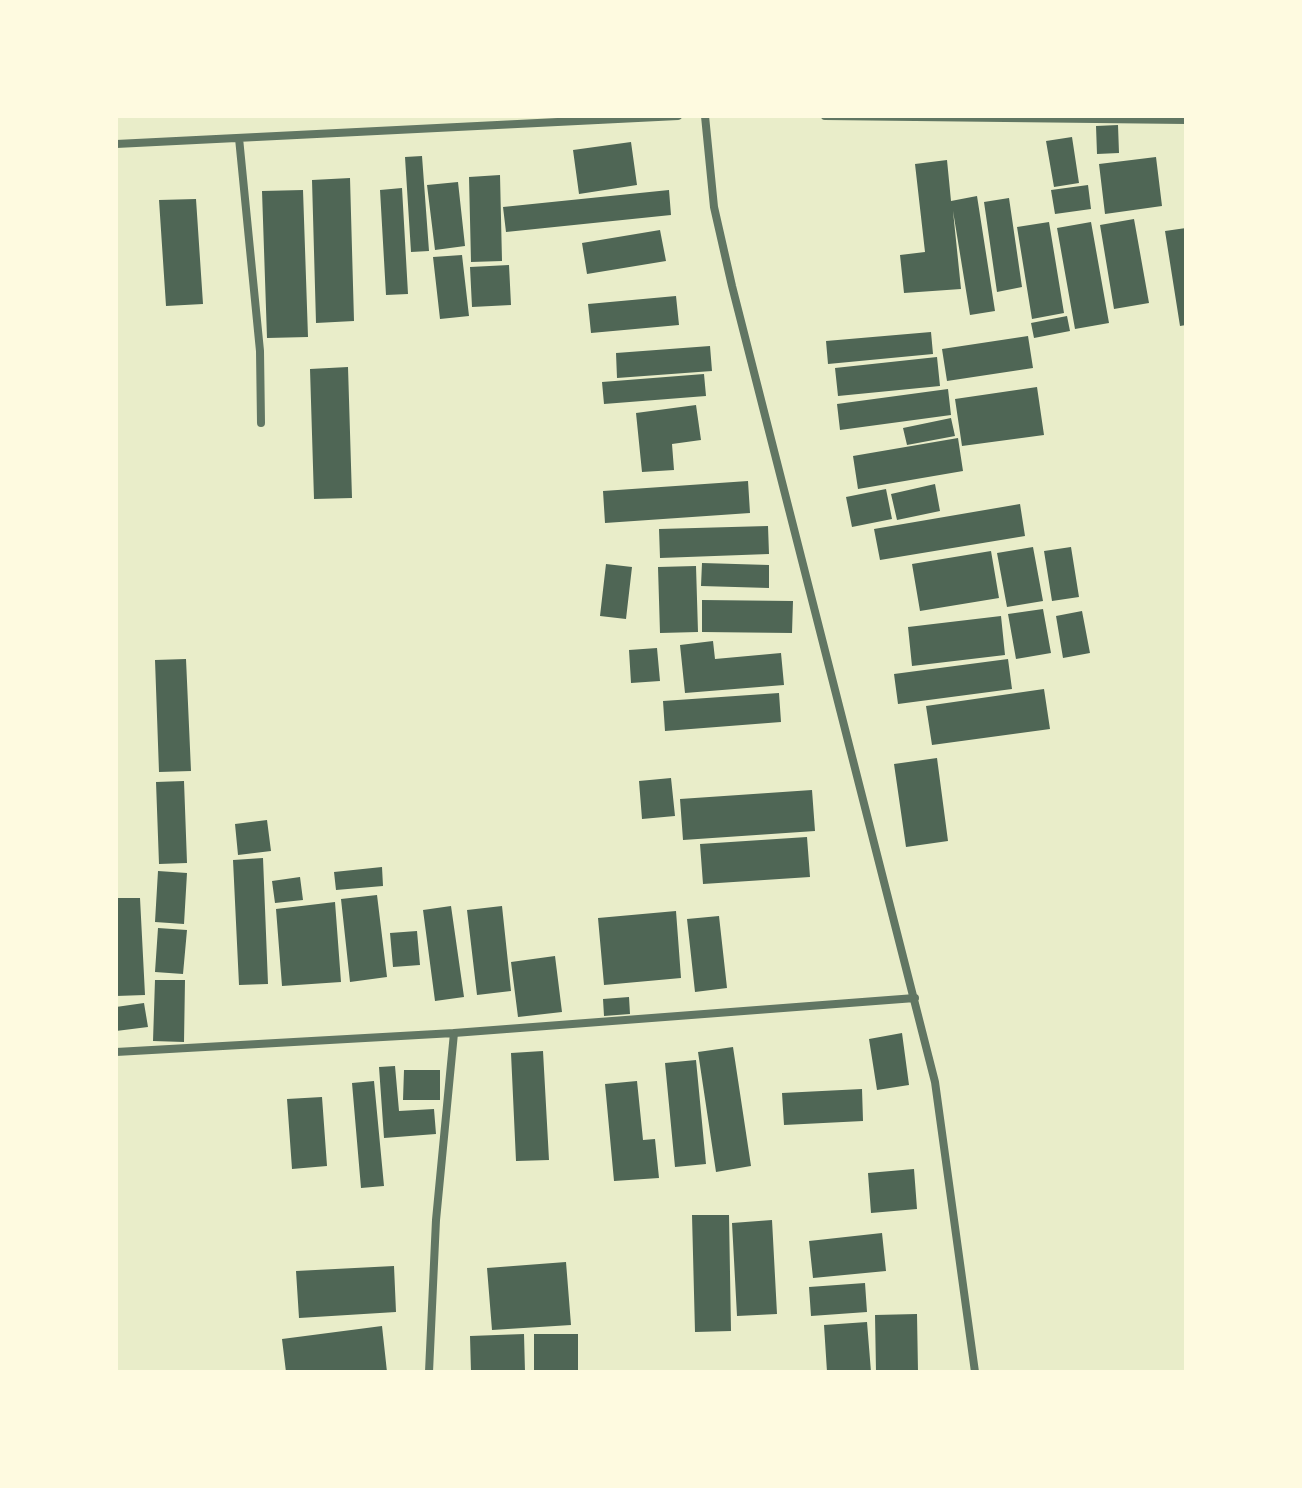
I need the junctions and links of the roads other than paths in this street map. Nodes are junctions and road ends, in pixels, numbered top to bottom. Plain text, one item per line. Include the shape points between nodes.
1 (678, 116) edge
2 (705, 116) edge
3 (825, 116) edge
4 (1186, 120) edge
5 (239, 138) junction
6 (116, 144) edge
7 (261, 423) dead end
8 (915, 998) junction
9 (454, 1033) junction
10 (116, 1052) edge
11 (429, 1372) edge
12 (975, 1372) edge

1 - 5 street
2 - 8 street via 714,207 732,286
3 - 4 street
5 - 6 street
5 - 7 street via 260,351
8 - 9 street
8 - 12 street via 935,1082
9 - 10 street
9 - 11 street via 436,1220

